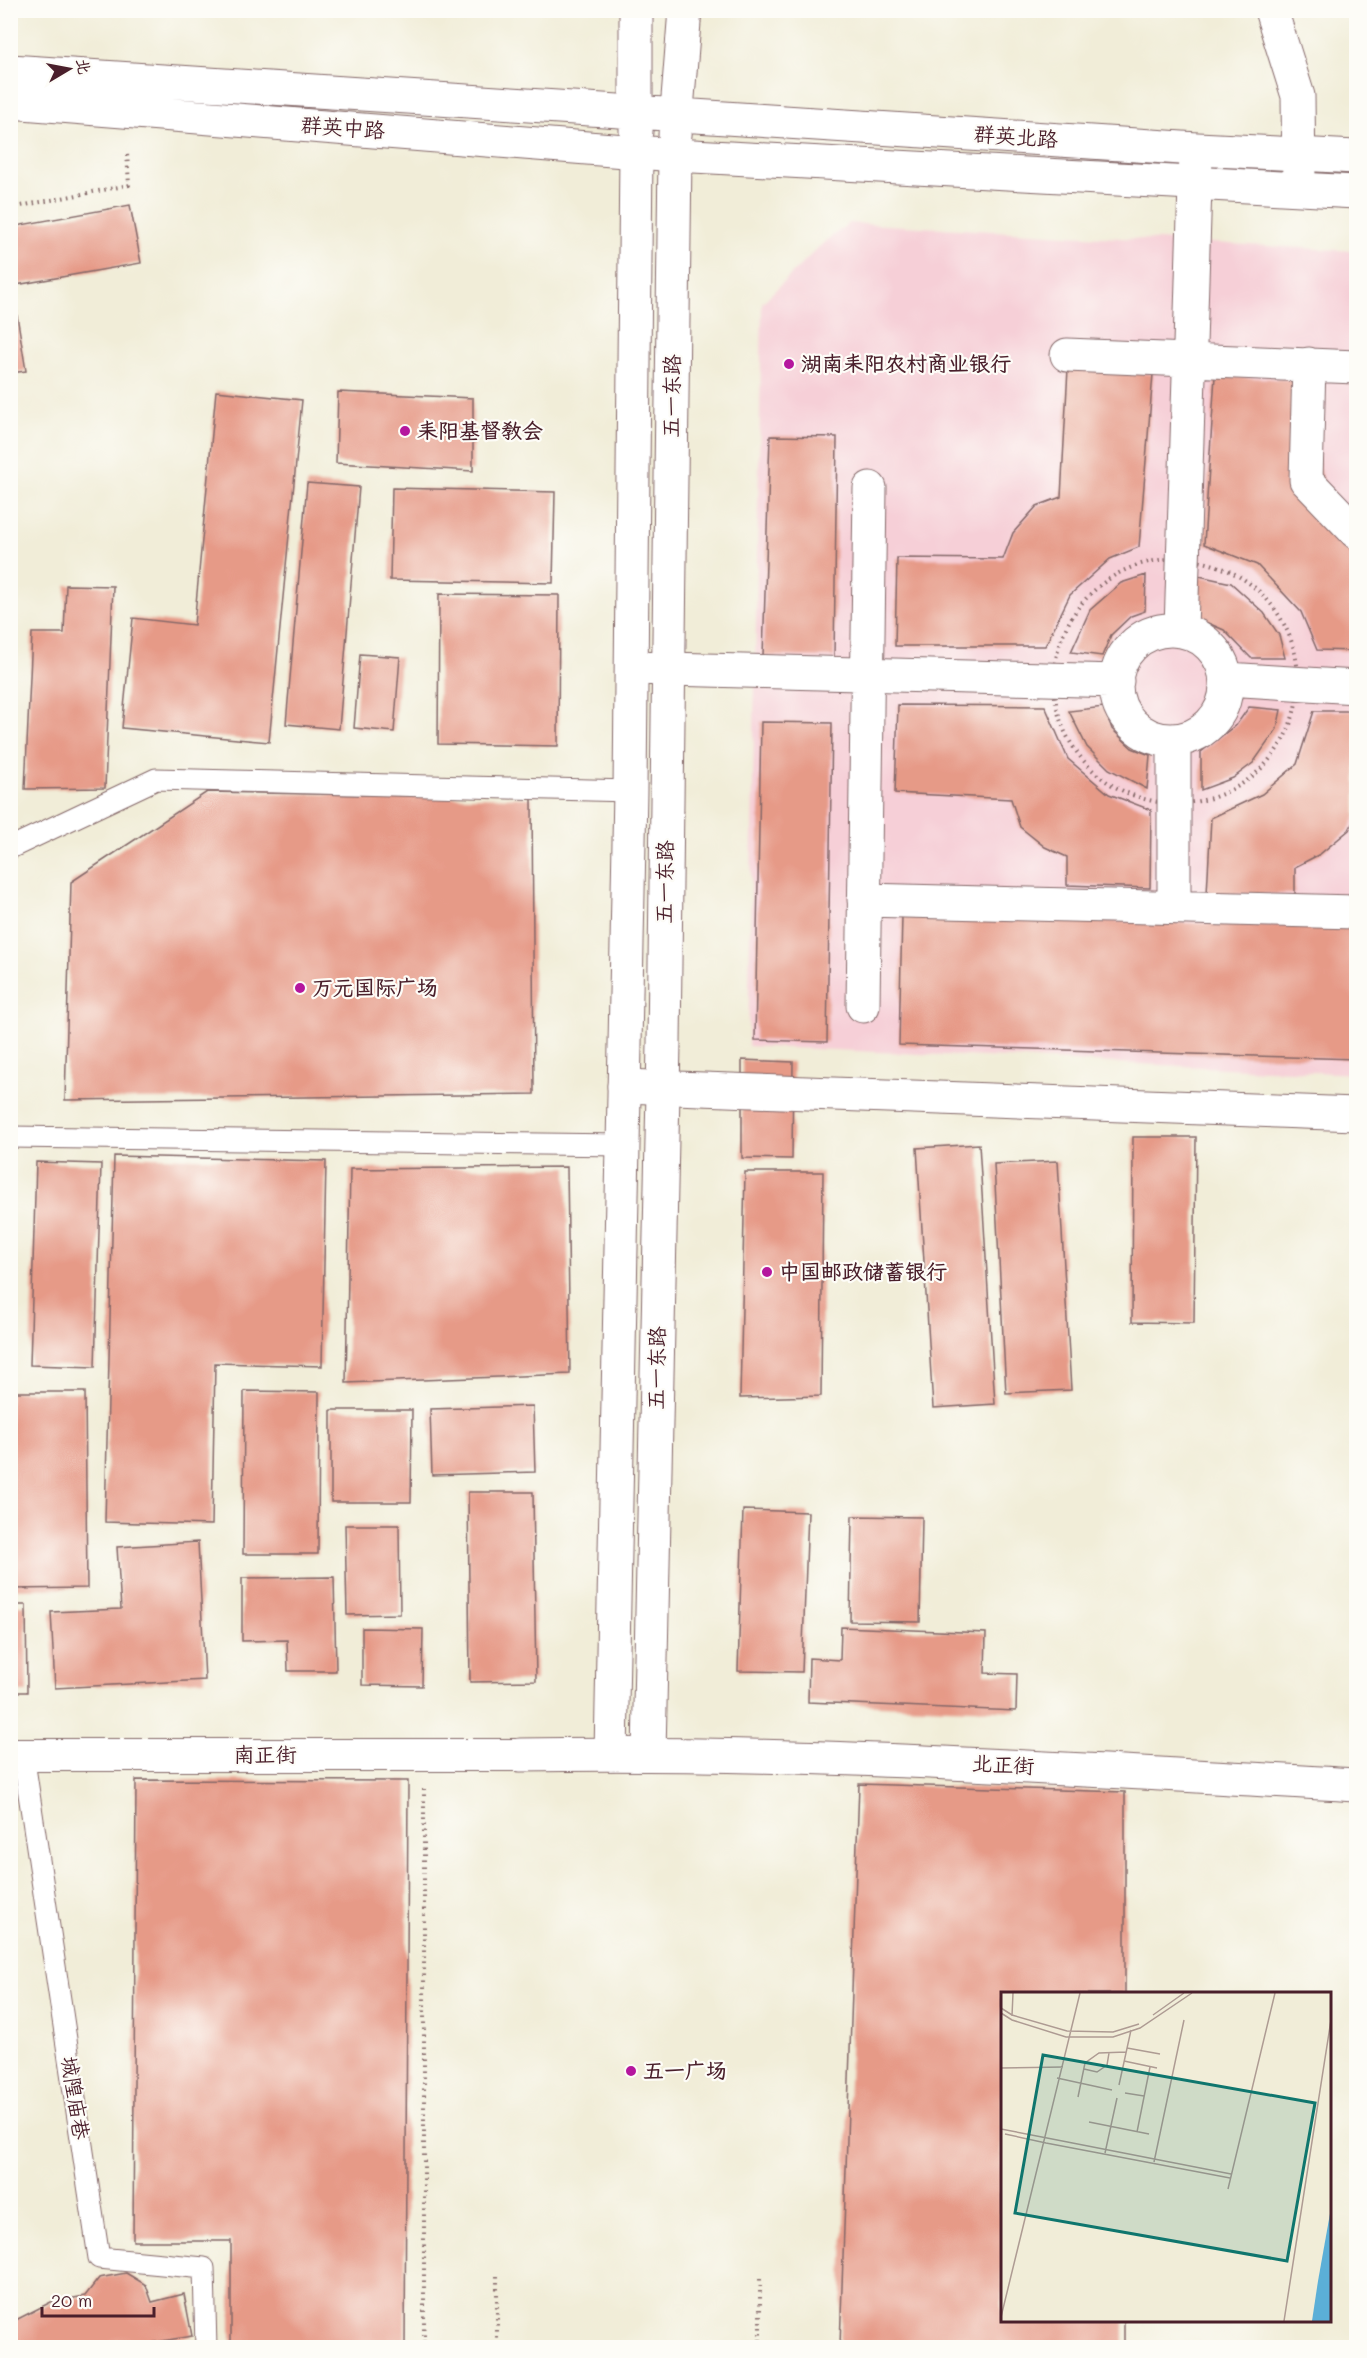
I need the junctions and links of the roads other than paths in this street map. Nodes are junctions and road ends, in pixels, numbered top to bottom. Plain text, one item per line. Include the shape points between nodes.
1 (636, 10) edge
2 (685, 10) edge
3 (1271, 10) edge
4 (10, 70) edge
5 (10, 102) edge
6 (636, 110) junction
7 (675, 114) junction
8 (1197, 149) junction
9 (636, 151) junction
10 (675, 155) junction
11 (1300, 155) junction
12 (1356, 157) edge
13 (1194, 183) junction
14 (1298, 188) junction
15 (1356, 192) edge
16 (1067, 355) dead end
17 (1189, 359) junction
18 (1309, 364) junction
19 (1356, 367) edge
20 (870, 488) dead end
21 (1356, 532) edge
22 (1180, 629) junction
23 (632, 668) junction
24 (668, 669) junction
25 (868, 674) junction
26 (1227, 679) junction
27 (1117, 681) junction
28 (1356, 687) edge
29 (1174, 741) junction
30 (630, 791) junction
31 (10, 848) edge
32 (864, 900) junction
33 (1174, 907) junction
34 (1356, 912) edge
35 (863, 1006) dead end
36 (624, 1086) junction
37 (663, 1089) junction
38 (1356, 1114) edge
39 (10, 1137) edge
40 (622, 1145) junction
41 (17, 1754) edge
42 (611, 1754) junction
43 (649, 1754) junction
44 (520, 1755) joint
45 (1356, 1785) edge
46 (206, 2348) edge

1 - 6 street, 五一东路
2 - 7 street, 五一东路
3 - 11 street via 1298,96
4 - 6 street, 群英中路
5 - 9 street, 群英中路
6 - 7 street, 群英中路
6 - 9 street, 五一东路
7 - 8 street, 群英北路
7 - 10 street, 五一东路
8 - 11 street, 群英北路
8 - 13 street
9 - 10 street, 群英中路
9 - 23 street, 五一东路
10 - 13 street, 群英北路
10 - 24 street, 五一东路
11 - 12 street, 群英北路
11 - 14 street
13 - 14 street, 群英北路
13 - 17 street
14 - 15 street, 群英北路
16 - 17 street
17 - 18 street
17 - 22 street
18 - 19 street
18 - 21 street via 1306,480
20 - 25 street
22 - 26 street via 1210,644
22 - 27 street via 1157,631 1140,638 1127,651 1118,668
23 - 24 street
23 - 30 street, 五一东路
24 - 25 street
24 - 37 street, 五一东路
25 - 27 street
25 - 32 street
26 - 28 street
26 - 29 street via 1221,710 1210,724 1196,735
27 - 29 street via 1120,705 1130,722 1145,733
29 - 33 street
30 - 31 lane via 156,779
30 - 36 street, 五一东路
32 - 33 street
32 - 35 street
33 - 34 street
36 - 37 street
36 - 40 street, 五一东路
37 - 38 street
37 - 43 street, 五一东路
39 - 40 lane
40 - 42 street, 五一东路
41 - 44 street, 南正街
41 - 46 lane, 城隍庙巷 via 99,2258 204,2268
42 - 43 street, 北正街
42 - 44 street, 北正街
43 - 45 street, 北正街 via 851,1757

